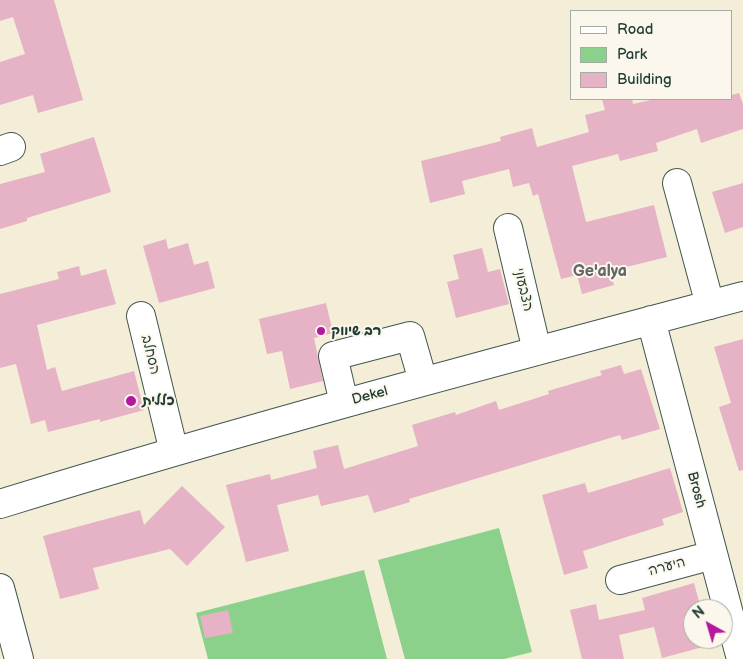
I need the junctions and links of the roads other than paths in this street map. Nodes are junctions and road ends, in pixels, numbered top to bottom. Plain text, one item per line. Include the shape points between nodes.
1 (677, 183) dead end
2 (508, 228) dead end
3 (743, 296) edge
4 (710, 305) junction
5 (141, 316) dead end
6 (651, 320) junction
7 (537, 351) junction
8 (423, 381) junction
9 (344, 403) junction
10 (174, 452) junction
11 (0, 504) edge
12 (713, 555) junction
13 (620, 580) dead end
14 (0, 588) edge
15 (19, 659) edge
16 (741, 659) edge

1 - 4 street
2 - 7 street, הצבעוני
3 - 4 street, Dekel
4 - 6 street, Dekel
5 - 10 street, הסחלב
6 - 7 street, Dekel
6 - 12 street, Brosh
7 - 8 street, Dekel
8 - 9 street, Dekel
8 - 9 street via 410,336 333,356
9 - 10 street, Dekel
10 - 11 street, Dekel
12 - 13 street, היערה
12 - 16 street, Brosh
14 - 15 street

